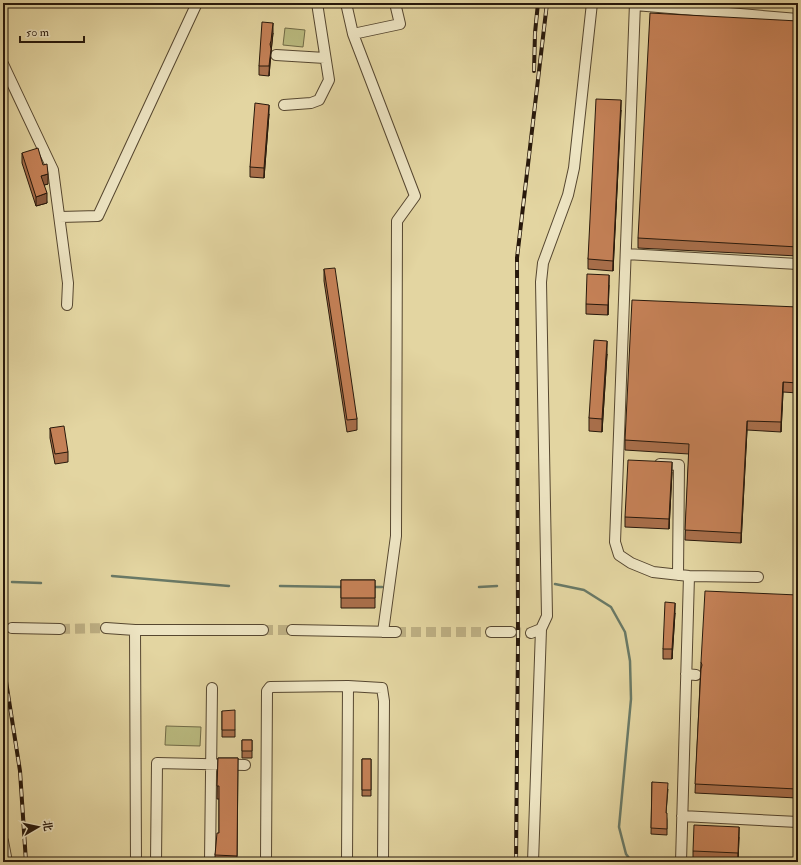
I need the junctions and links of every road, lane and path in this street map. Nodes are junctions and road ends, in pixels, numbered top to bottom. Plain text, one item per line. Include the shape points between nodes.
1 (197, 3) edge
2 (317, 3) edge
3 (346, 3) edge
4 (395, 3) edge
5 (592, 3) edge
6 (635, 4) edge
7 (687, 6) edge
8 (798, 19) edge
9 (353, 34) junction
10 (276, 55) dead end
11 (326, 58) junction
12 (3, 64) edge
13 (284, 105) dead end
14 (60, 217) junction
15 (626, 254) junction
16 (798, 264) edge
17 (68, 304) dead end
18 (649, 463) edge
19 (678, 575) junction
20 (689, 576) junction
21 (758, 578) dead end
22 (12, 628) tunnel mouth
23 (106, 628) tunnel mouth
24 (60, 629) tunnel mouth
25 (541, 629) junction
26 (135, 630) junction
27 (263, 630) tunnel mouth
28 (292, 630) tunnel mouth
29 (383, 632) junction
30 (396, 632) tunnel mouth
31 (491, 632) tunnel mouth
32 (511, 632) tunnel mouth
33 (531, 633) tunnel mouth
34 (348, 686) junction
35 (212, 688) dead end
36 (211, 764) junction
37 (245, 765) dead end
38 (682, 816) junction
39 (798, 822) edge
40 (3, 841) edge
41 (7, 862) edge
42 (136, 862) edge
43 (156, 862) edge
44 (210, 862) edge
45 (266, 862) edge
46 (347, 862) edge
47 (383, 862) edge
48 (533, 862) edge
49 (681, 862) edge

1 - 14 street via 98,216
2 - 11 street
3 - 9 street
4 - 9 street via 400,24
5 - 25 street via 574,168 568,195 543,263 541,282 547,616
6 - 7 street
6 - 15 street
7 - 8 street
9 - 29 street via 415,196 397,221 396,536
10 - 11 street
11 - 13 street via 329,80 319,100
12 - 14 street via 53,170
14 - 17 street
15 - 16 street
15 - 19 street via 628,303 623,462 615,542 619,555 631,563 653,572
18 - 19 street via 680,465
19 - 20 street
20 - 21 street
20 - 38 street via 691,674
22 - 24 street
23 - 26 street
25 - 33 street
25 - 48 street
26 - 27 street
26 - 42 street
28 - 29 street
29 - 30 street
31 - 32 street
34 - 45 street via 270,688 267,692
34 - 46 street
34 - 47 street via 382,688
35 - 36 street
36 - 37 street
36 - 43 street via 158,763
36 - 44 street
38 - 39 street
38 - 49 street
40 - 41 street

